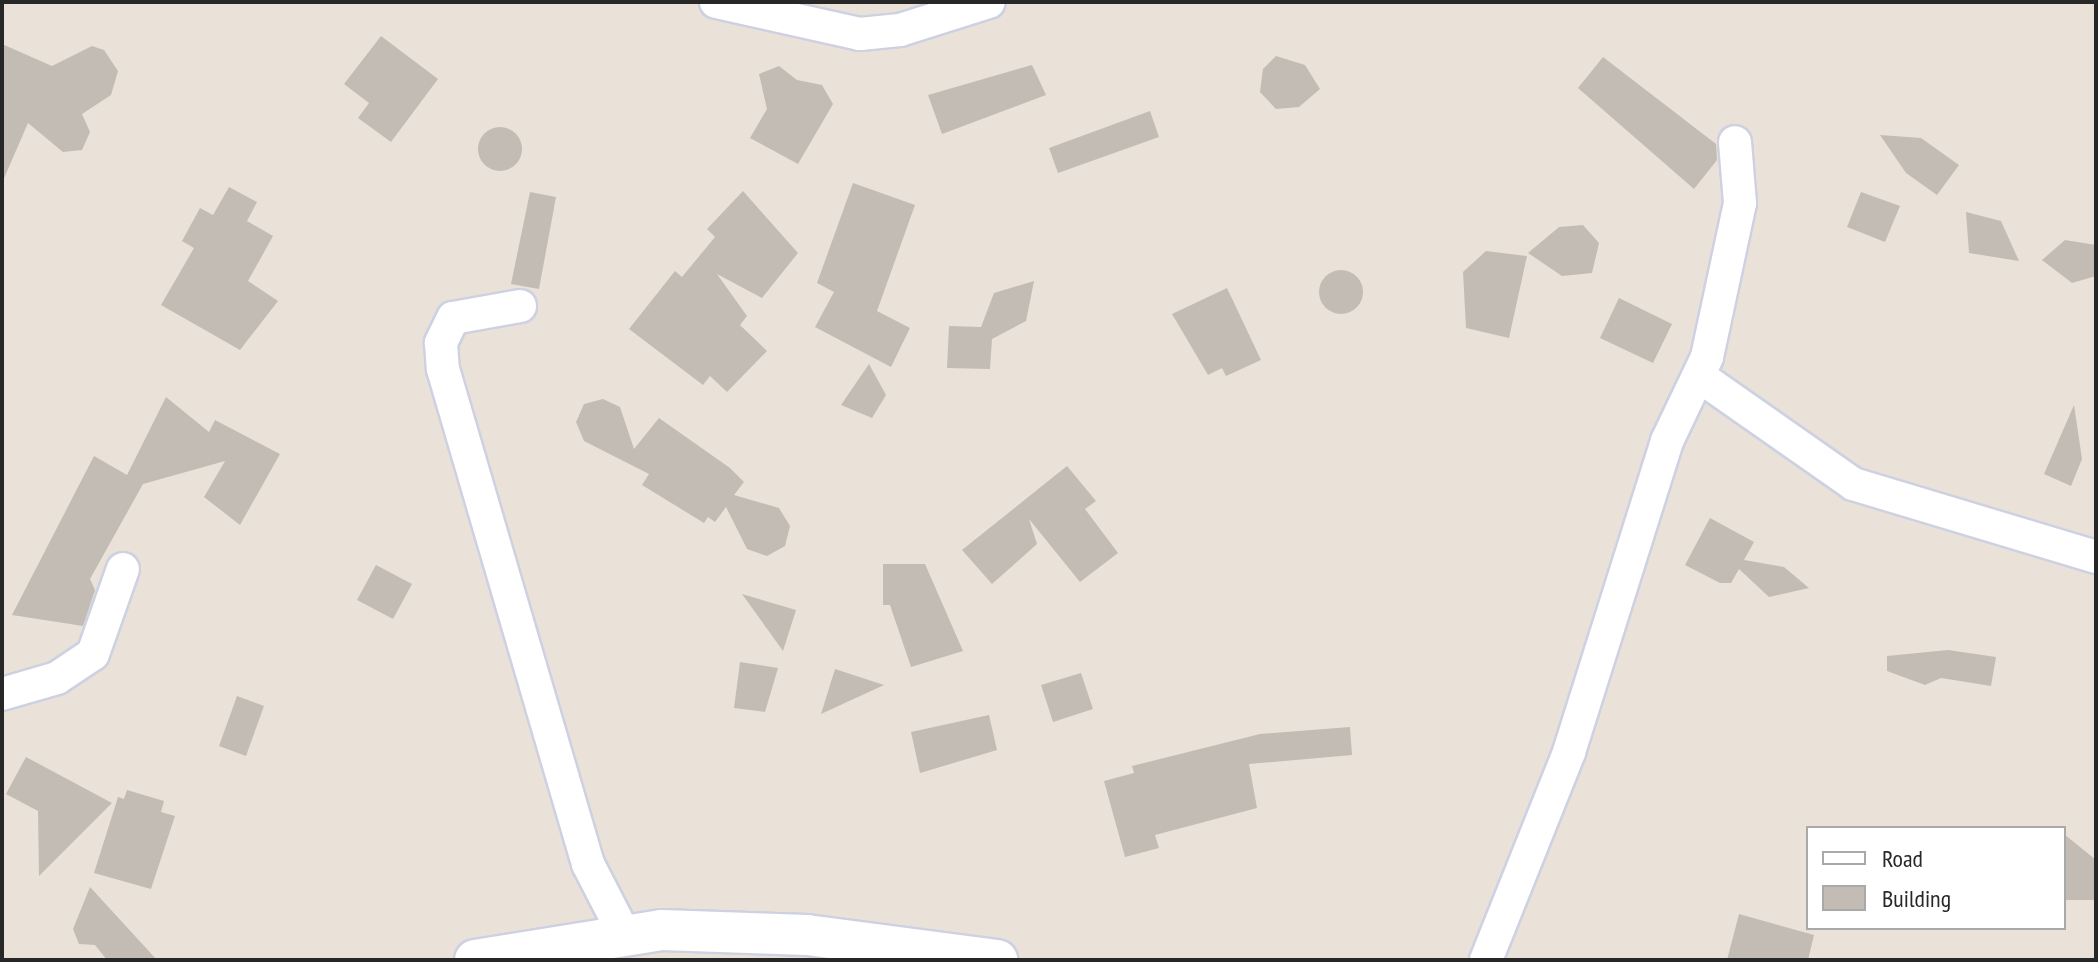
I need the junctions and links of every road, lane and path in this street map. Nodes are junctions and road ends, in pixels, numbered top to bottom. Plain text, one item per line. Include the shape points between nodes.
1 (716, 2) edge
2 (989, 2) edge
3 (1735, 142) dead end
4 (520, 306) dead end
5 (1699, 376) junction
6 (2096, 557) edge
7 (123, 569) dead end
8 (2, 694) edge
9 (624, 934) junction
10 (524, 954) edge
11 (475, 960) edge
12 (997, 960) edge
13 (1486, 960) edge

1 - 2 street via 860,34 900,30
3 - 5 street via 1740,203
4 - 9 street via 453,318 441,343 443,369 588,864
5 - 6 street via 1853,484
5 - 13 street via 1667,441 1569,752
7 - 8 street via 93,654 57,678
9 - 10 street
9 - 12 street via 807,935
10 - 11 street

